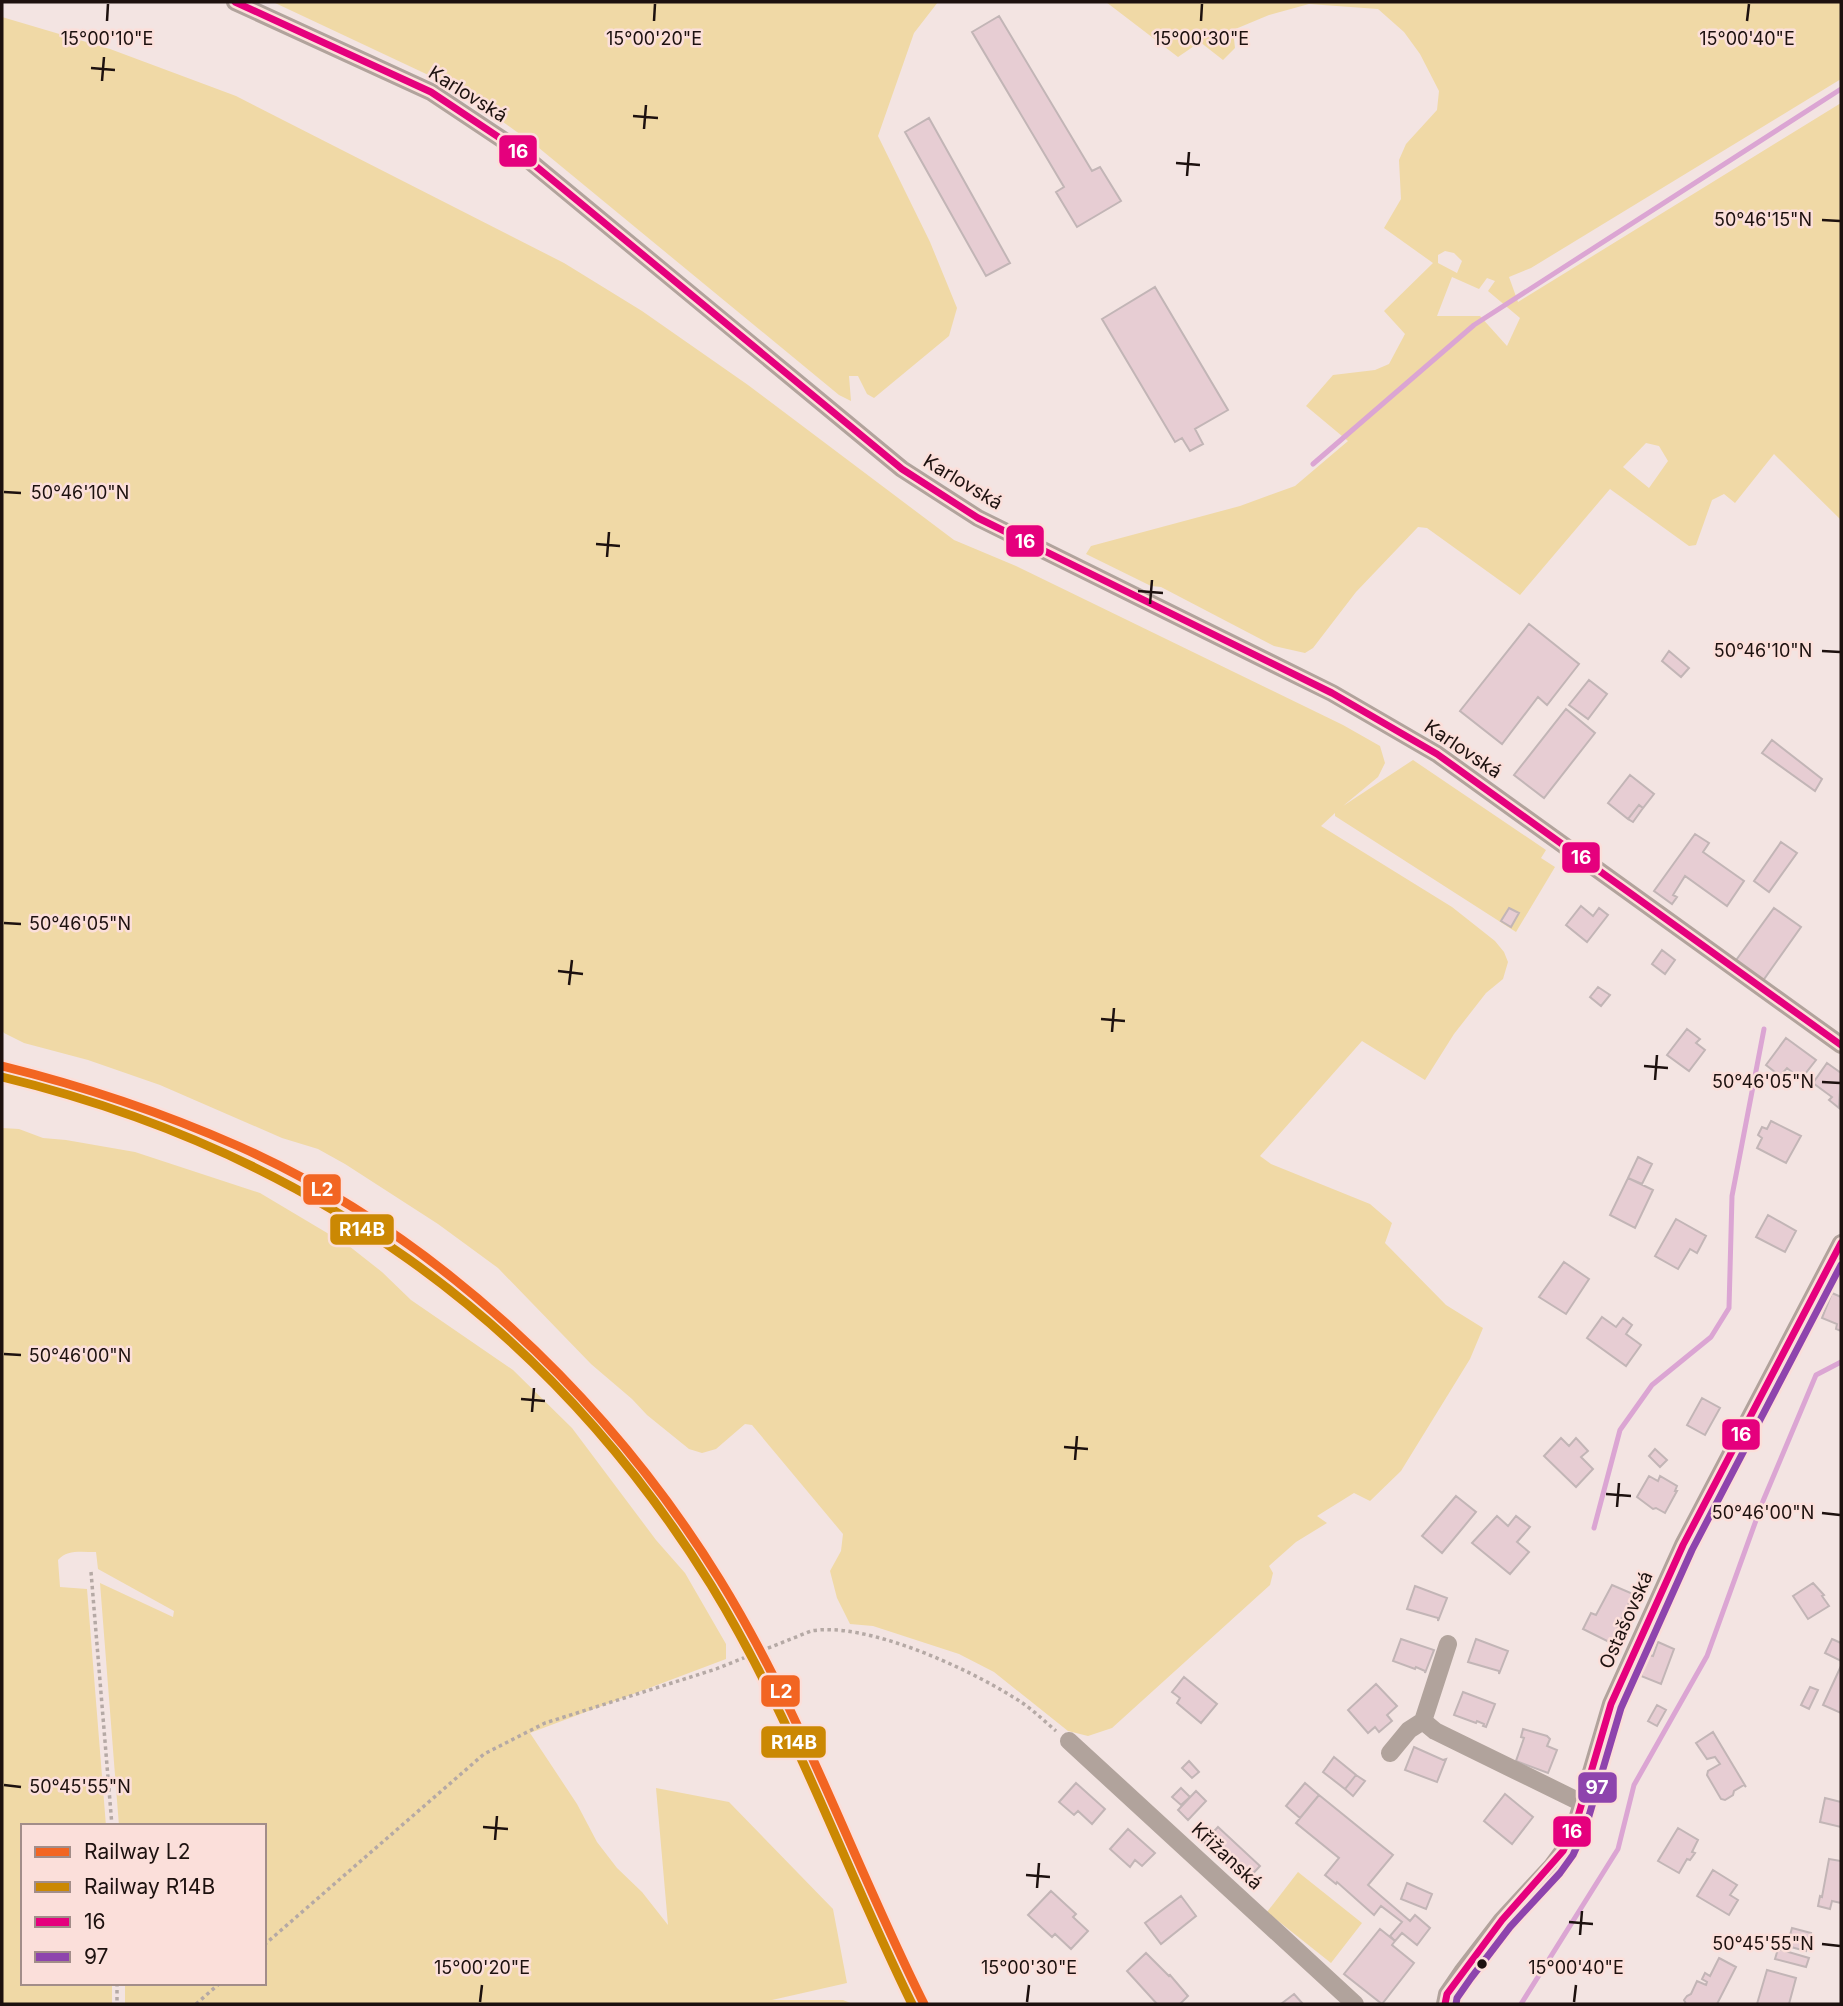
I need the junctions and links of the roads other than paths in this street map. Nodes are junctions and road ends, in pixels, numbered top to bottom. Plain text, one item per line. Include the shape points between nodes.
1 (235, 2) edge
2 (1841, 1045) edge
3 (1841, 1243) edge
4 (1448, 1644) dead end
5 (1423, 1721) junction
6 (1069, 1741) road end
7 (1390, 1753) dead end
8 (1582, 1803) junction
9 (1444, 2001) edge
10 (1355, 2004) edge

1 - 2 street, Karlovská via 431,92 509,144 902,469 978,518 1332,693 1437,754
3 - 8 street, Ostašovská via 1683,1545 1611,1704
4 - 5 street
5 - 7 street
5 - 8 street
6 - 10 street, Křižanská
8 - 9 street, Ostašovská via 1563,1851 1502,1920

